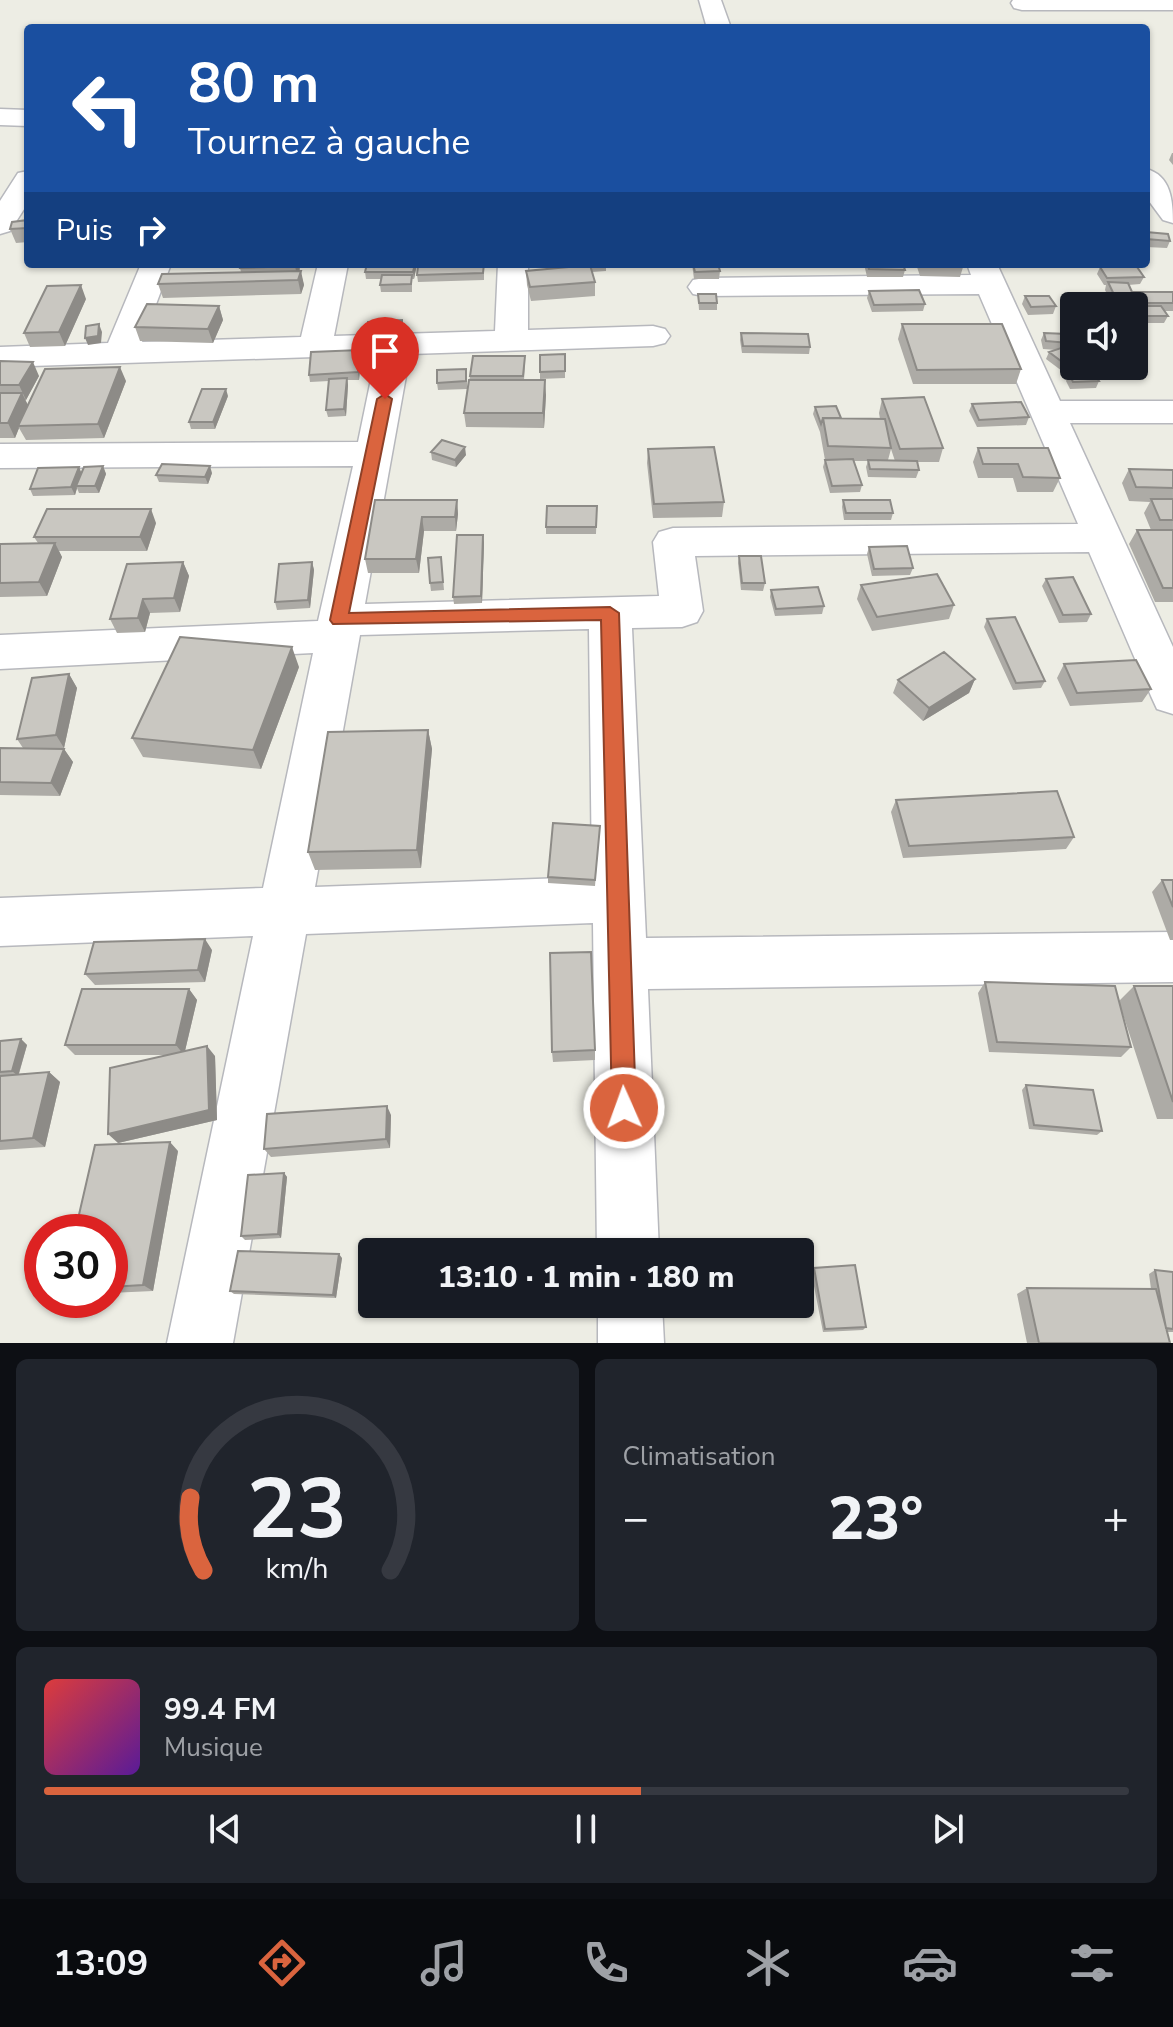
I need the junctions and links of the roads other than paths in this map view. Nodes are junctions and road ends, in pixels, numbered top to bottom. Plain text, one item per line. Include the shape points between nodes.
1 (710, 0) edge
2 (1021, 2) edge
3 (1173, 3) edge
4 (718, 24) edge
5 (1037, 24) edge
6 (0, 117) edge
7 (24, 118) edge
8 (1150, 182) edge
9 (24, 186) edge
10 (1173, 214) edge
11 (0, 225) edge
12 (154, 268) edge
13 (332, 268) edge
14 (513, 268) edge
15 (986, 274) edge
16 (704, 287) dead end
17 (653, 336) dead end
18 (511, 341) junction
19 (395, 344) junction
20 (315, 347) junction
21 (121, 353) junction
22 (0, 357) edge
23 (1048, 412) junction
24 (1173, 412) edge
25 (374, 454) junction
26 (0, 456) edge
27 (1103, 538) junction
28 (610, 613) junction
29 (338, 628) junction
30 (0, 652) edge
31 (1173, 696) edge
32 (618, 899) junction
33 (283, 911) junction
34 (0, 922) edge
35 (1173, 957) edge
36 (620, 964) junction
37 (628, 1238) edge
38 (630, 1318) edge
39 (200, 1343) edge
40 (631, 1343) edge

1 - 4 street
2 - 3 street
2 - 5 street
6 - 7 street
8 - 10 street
9 - 11 street
12 - 21 street
13 - 20 street
14 - 18 street
15 - 16 street
15 - 23 street
17 - 18 street
18 - 19 street
19 - 20 street
19 - 25 street
20 - 21 street
21 - 22 street
23 - 24 street
23 - 27 street
25 - 26 street
25 - 29 street
27 - 28 street via 673,542 682,611
27 - 31 street
28 - 29 street
28 - 32 street
29 - 30 street
29 - 33 street
32 - 33 street
32 - 36 street
33 - 34 street
33 - 39 street
35 - 36 street
36 - 37 street
38 - 40 street

